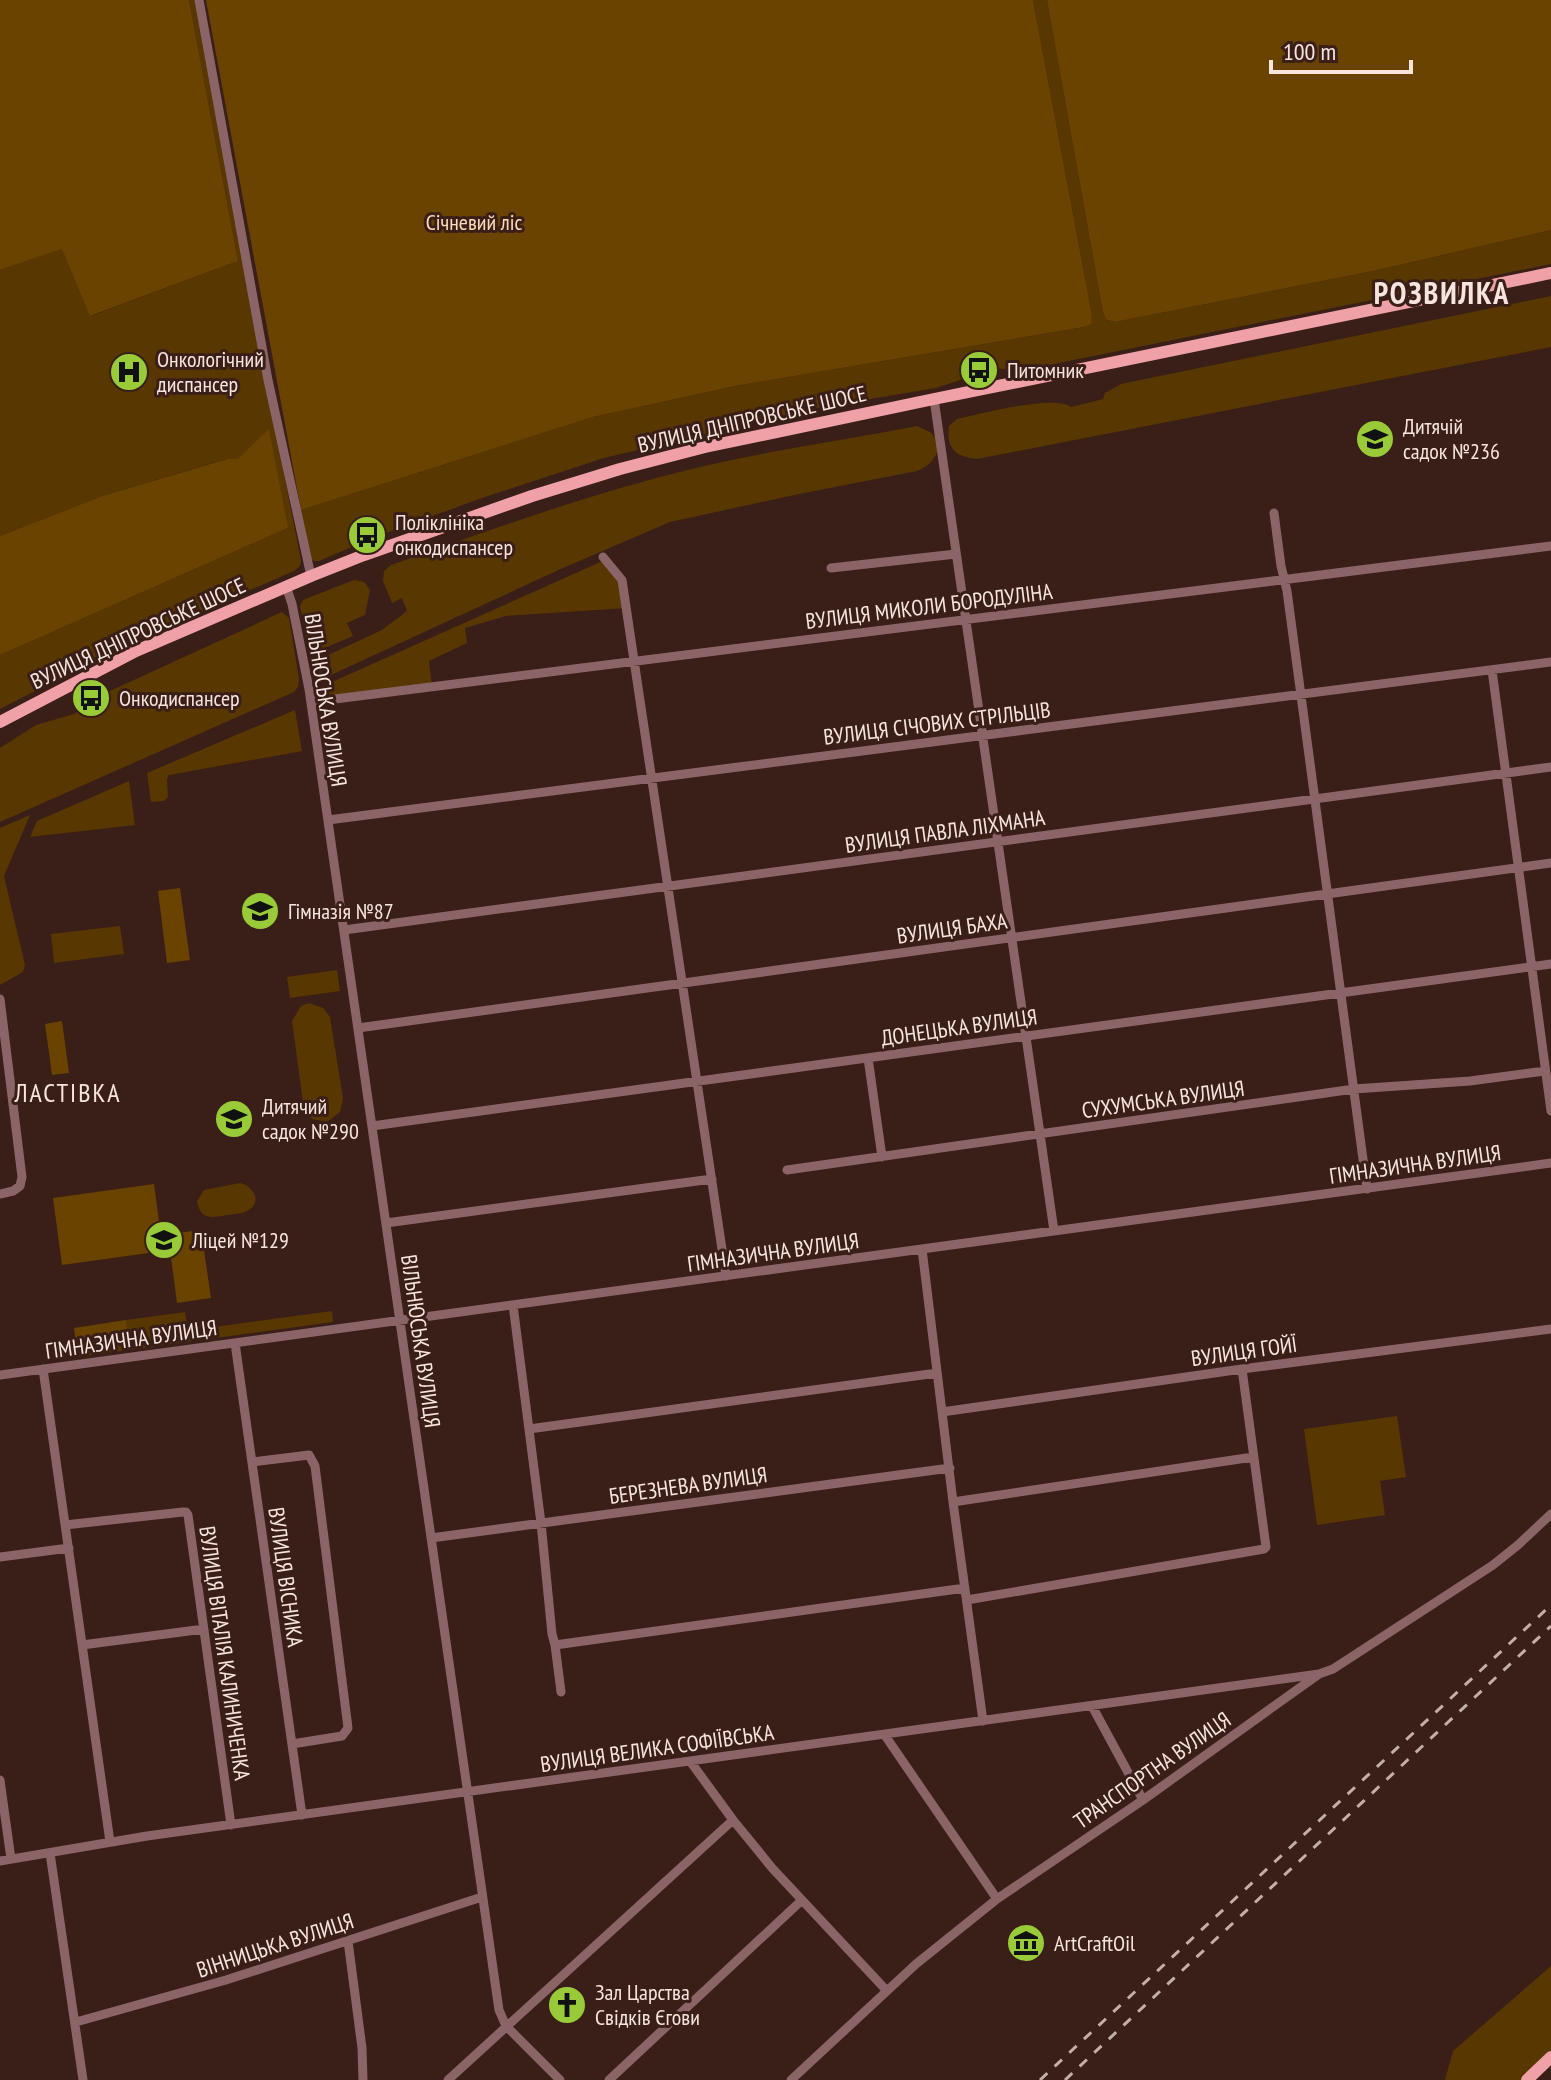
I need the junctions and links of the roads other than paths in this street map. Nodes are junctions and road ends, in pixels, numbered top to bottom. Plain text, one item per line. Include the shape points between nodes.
1 (199, 0) edge
2 (1551, 273) edge
3 (934, 399) junction
4 (1274, 513) dead end
5 (1551, 546) edge
6 (956, 554) junction
7 (603, 557) dead end
8 (831, 568) dead end
9 (311, 576) junction
10 (1284, 580) junction
11 (286, 586) junction
12 (966, 620) junction
13 (635, 661) junction
14 (1551, 662) edge
15 (1492, 670) junction
16 (1300, 695) junction
17 (311, 702) junction
18 (0, 722) edge
19 (982, 736) junction
20 (1551, 767) edge
21 (1505, 773) junction
22 (652, 778) junction
23 (1314, 799) junction
24 (328, 820) junction
25 (998, 842) junction
26 (1551, 863) edge
27 (1518, 868) junction
28 (668, 887) junction
29 (1327, 894) junction
30 (344, 930) junction
31 (1011, 938) junction
32 (1551, 964) edge
33 (1532, 966) junction
34 (683, 983) junction
35 (1340, 993) junction
36 (0, 999) edge
37 (358, 1028) junction
38 (1026, 1036) junction
39 (868, 1058) junction
40 (1548, 1059) edge
41 (1545, 1071) junction
42 (697, 1081) junction
43 (1354, 1089) junction
44 (1551, 1111) edge
45 (372, 1126) junction
46 (1040, 1134) junction
47 (882, 1157) junction
48 (1551, 1163) edge
49 (787, 1170) dead end
50 (712, 1179) junction
51 (1367, 1189) junction
52 (0, 1194) edge
53 (386, 1223) junction
54 (1054, 1231) junction
55 (922, 1249) junction
56 (726, 1276) junction
57 (513, 1305) junction
58 (400, 1321) junction
59 (1551, 1329) edge
60 (235, 1343) junction
61 (43, 1369) junction
62 (1242, 1369) junction
63 (937, 1373) junction
64 (0, 1375) edge
65 (942, 1412) junction
66 (529, 1429) junction
67 (1253, 1457) junction
68 (252, 1462) junction
69 (950, 1468) junction
70 (953, 1502) junction
71 (1551, 1514) edge
72 (541, 1523) junction
73 (65, 1525) junction
74 (431, 1538) junction
75 (69, 1548) junction
76 (0, 1557) edge
77 (965, 1588) junction
78 (967, 1600) junction
79 (204, 1629) junction
80 (82, 1645) junction
81 (555, 1645) junction
82 (1319, 1674) junction
83 (561, 1692) dead end
84 (1092, 1706) junction
85 (983, 1721) junction
86 (884, 1734) junction
87 (292, 1744) junction
88 (690, 1761) junction
89 (0, 1780) edge
90 (468, 1792) junction
91 (1143, 1800) junction
92 (302, 1815) junction
93 (733, 1820) junction
94 (231, 1825) junction
95 (110, 1842) junction
96 (50, 1853) junction
97 (5, 1860) edge
98 (482, 1897) junction
99 (997, 1899) junction
100 (802, 1900) junction
101 (348, 1941) junction
102 (887, 1991) junction
103 (76, 2022) junction
104 (506, 2026) junction
105 (1551, 2057) edge
106 (362, 2079) edge
107 (83, 2080) edge
108 (448, 2080) edge
109 (560, 2080) edge
110 (609, 2080) edge
111 (791, 2080) edge
112 (1527, 2080) edge

1 - 9 street via 268,380
2 - 3 main road, ВУЛИЦЯ ДНІПРОВСЬКЕ ШОСЕ
3 - 6 street
3 - 9 main road, ВУЛИЦЯ ДНІПРОВСЬКЕ ШОСЕ via 620,469
4 - 10 street
5 - 10 street, ВУЛИЦЯ МИКОЛИ БОРОДУЛІНА
6 - 8 street
6 - 12 street
7 - 13 street via 622,580
9 - 11 main road, ВУЛИЦЯ ДНІПРОВСЬКЕ ШОСЕ
10 - 12 street, ВУЛИЦЯ МИКОЛИ БОРОДУЛІНА
10 - 16 street
11 - 17 street, ВІЛЬНЮСЬКА ВУЛИЦЯ
11 - 18 main road, ВУЛИЦЯ ДНІПРОВСЬКЕ ШОСЕ via 136,651
12 - 13 street, ВУЛИЦЯ МИКОЛИ БОРОДУЛІНА
12 - 19 street
13 - 17 street, ВУЛИЦЯ МИКОЛИ БОРОДУЛІНА
13 - 22 street
14 - 15 street, ВУЛИЦЯ СІЧОВИХ СТРІЛЬЦІВ
15 - 16 street, ВУЛИЦЯ СІЧОВИХ СТРІЛЬЦІВ
15 - 21 street
16 - 19 street, ВУЛИЦЯ СІЧОВИХ СТРІЛЬЦІВ
16 - 23 street
17 - 24 street, ВІЛЬНЮСЬКА ВУЛИЦЯ
19 - 22 street, ВУЛИЦЯ СІЧОВИХ СТРІЛЬЦІВ
19 - 25 street
20 - 21 street, ВУЛИЦЯ ПАВЛА ЛІХМАНА
21 - 23 street, ВУЛИЦЯ ПАВЛА ЛІХМАНА
21 - 27 street
22 - 24 street, ВУЛИЦЯ СІЧОВИХ СТРІЛЬЦІВ
22 - 28 street
23 - 25 street, ВУЛИЦЯ ПАВЛА ЛІХМАНА
23 - 29 street
24 - 30 street, ВІЛЬНЮСЬКА ВУЛИЦЯ
25 - 28 street, ВУЛИЦЯ ПАВЛА ЛІХМАНА
25 - 31 street
26 - 27 street, ВУЛИЦЯ БАХА
27 - 29 street, ВУЛИЦЯ БАХА
27 - 33 street
28 - 30 street, ВУЛИЦЯ ПАВЛА ЛІХМАНА
28 - 34 street
29 - 31 street, ВУЛИЦЯ БАХА
29 - 35 street
30 - 37 street, ВІЛЬНЮСЬКА ВУЛИЦЯ
31 - 34 street, ВУЛИЦЯ БАХА
31 - 38 street
32 - 33 street, ДОНЕЦЬКА ВУЛИЦЯ
33 - 35 street, ДОНЕЦЬКА ВУЛИЦЯ
33 - 40 street
34 - 37 street, ВУЛИЦЯ БАХА
34 - 42 street
35 - 38 street, ДОНЕЦЬКА ВУЛИЦЯ
35 - 43 street
36 - 52 street via 22,1177 20,1186
37 - 45 street, ВІЛЬНЮСЬКА ВУЛИЦЯ
38 - 39 street, ДОНЕЦЬКА ВУЛИЦЯ
38 - 46 street
39 - 42 street, ДОНЕЦЬКА ВУЛИЦЯ
39 - 47 street
40 - 41 street
41 - 43 street, СУХУМСЬКА ВУЛИЦЯ
41 - 44 street
42 - 45 street, ДОНЕЦЬКА ВУЛИЦЯ
42 - 50 street
43 - 46 street, СУХУМСЬКА ВУЛИЦЯ
43 - 51 street
45 - 53 street, ВІЛЬНЮСЬКА ВУЛИЦЯ
46 - 47 street, СУХУМСЬКА ВУЛИЦЯ
46 - 54 street
47 - 49 street, СУХУМСЬКА ВУЛИЦЯ
48 - 51 street, ГІМНАЗИЧНА ВУЛИЦЯ
50 - 53 street
50 - 56 street
51 - 54 street, ГІМНАЗИЧНА ВУЛИЦЯ
53 - 58 street, ВІЛЬНЮСЬКА ВУЛИЦЯ
54 - 55 street, ГІМНАЗИЧНА ВУЛИЦЯ
55 - 56 street, ГІМНАЗИЧНА ВУЛИЦЯ
55 - 63 street
56 - 57 street, ГІМНАЗИЧНА ВУЛИЦЯ
57 - 58 street, ГІМНАЗИЧНА ВУЛИЦЯ
57 - 66 street
58 - 60 street, ГІМНАЗИЧНА ВУЛИЦЯ
58 - 74 street, ВІЛЬНЮСЬКА ВУЛИЦЯ
59 - 62 street, ВУЛИЦЯ ГОЙЇ
60 - 61 street, ГІМНАЗИЧНА ВУЛИЦЯ
60 - 68 street, ВУЛИЦЯ ВІСНИКА
61 - 64 street, ГІМНАЗИЧНА ВУЛИЦЯ
61 - 73 street
62 - 65 street, ВУЛИЦЯ ГОЙЇ
62 - 67 street
63 - 65 street
63 - 66 street
65 - 69 street
66 - 72 street
67 - 70 street
67 - 78 street via 1264,1549
68 - 87 street, ВУЛИЦЯ ВІСНИКА
68 - 87 street via 309,1455 315,1466 348,1728 342,1736
69 - 70 street
69 - 72 street, БЕРЕЗНЕВА ВУЛИЦЯ
70 - 77 street
71 - 82 street, ТРАНСПОРТНА ВУЛИЦЯ via 1493,1565
72 - 74 street, БЕРЕЗНЕВА ВУЛИЦЯ
72 - 81 street
73 - 75 street
73 - 79 street, ВУЛИЦЯ ВІТАЛІЯ КАЛИНИЧЕНКА via 186,1512
74 - 90 street, ВІЛЬНЮСЬКА ВУЛИЦЯ
75 - 76 street
75 - 80 street
77 - 78 street
77 - 81 street
78 - 85 street
79 - 80 street
79 - 94 street, ВУЛИЦЯ ВІТАЛІЯ КАЛИНИЧЕНКА
80 - 95 street
81 - 83 street
82 - 84 street, ВУЛИЦЯ ВЕЛИКА СОФІЇВСЬКА
82 - 91 street, ТРАНСПОРТНА ВУЛИЦЯ
84 - 85 street, ВУЛИЦЯ ВЕЛИКА СОФІЇВСЬКА
84 - 91 street
85 - 86 street, ВУЛИЦЯ ВЕЛИКА СОФІЇВСЬКА
86 - 88 street, ВУЛИЦЯ ВЕЛИКА СОФІЇВСЬКА
86 - 99 street
87 - 92 street, ВУЛИЦЯ ВІСНИКА
88 - 90 street, ВУЛИЦЯ ВЕЛИКА СОФІЇВСЬКА
88 - 93 street
89 - 97 street
90 - 92 street, ВУЛИЦЯ ВЕЛИКА СОФІЇВСЬКА
90 - 98 street, ВІЛЬНЮСЬКА ВУЛИЦЯ
91 - 99 street, ТРАНСПОРТНА ВУЛИЦЯ
92 - 94 street, ВУЛИЦЯ ВЕЛИКА СОФІЇВСЬКА
93 - 100 street
93 - 104 street
94 - 95 street, ВУЛИЦЯ ВЕЛИКА СОФІЇВСЬКА
95 - 96 street, ВУЛИЦЯ ВЕЛИКА СОФІЇВСЬКА
96 - 97 street, ВУЛИЦЯ ВЕЛИКА СОФІЇВСЬКА
96 - 103 street
98 - 101 street, ВІННИЦЬКА ВУЛИЦЯ
98 - 104 street, ВІЛЬНЮСЬКА ВУЛИЦЯ
99 - 102 street, ТРАНСПОРТНА ВУЛИЦЯ
100 - 102 street
100 - 110 street
101 - 103 street, ВІННИЦЬКА ВУЛИЦЯ
101 - 106 street
102 - 111 street, ТРАНСПОРТНА ВУЛИЦЯ
103 - 107 street
104 - 108 street
104 - 109 street, ВІЛЬНЮСЬКА ВУЛИЦЯ
105 - 112 main road

